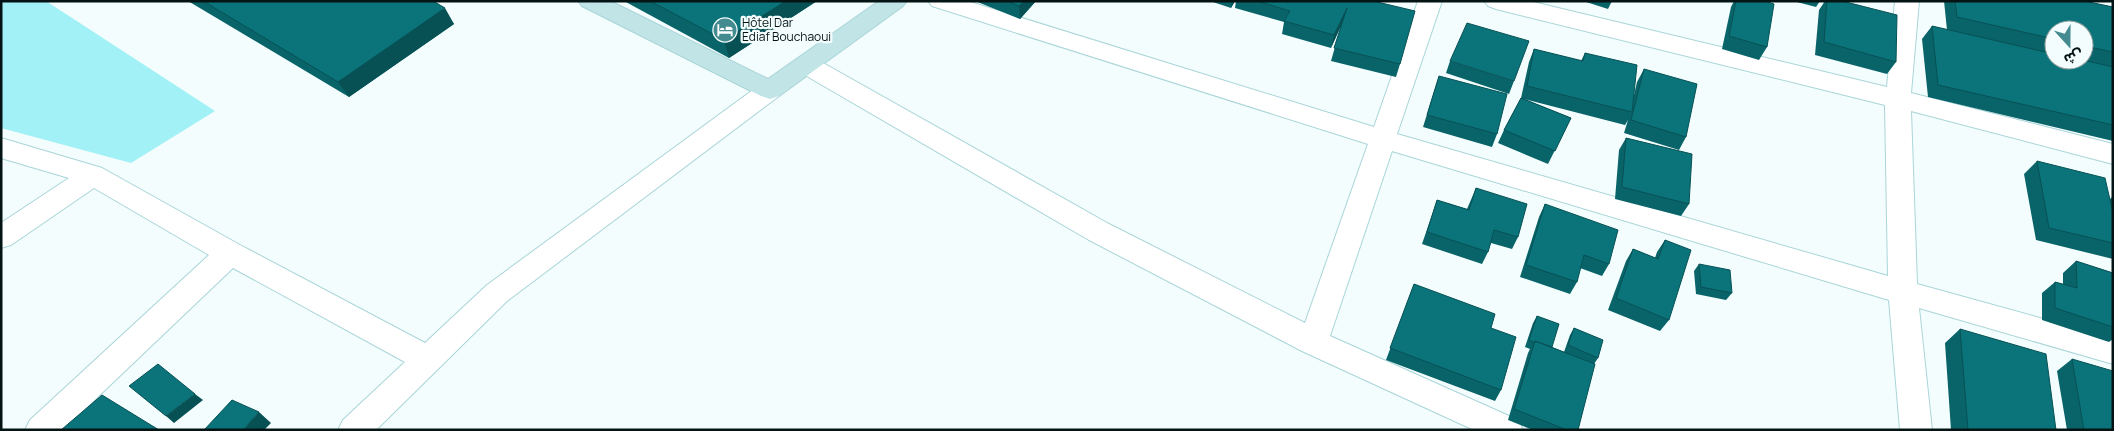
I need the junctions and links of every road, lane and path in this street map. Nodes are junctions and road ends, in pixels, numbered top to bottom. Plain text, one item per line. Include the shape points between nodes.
1 (590, 1) edge
2 (895, 1) edge
3 (940, 1) edge
4 (1430, 1) edge
5 (1496, 1) edge
6 (1907, 1) edge
7 (807, 65) junction
8 (770, 90) junction
9 (1898, 99) junction
10 (1382, 139) junction
11 (1, 148) edge
12 (2113, 154) edge
13 (93, 176) junction
14 (1, 237) edge
15 (230, 253) junction
16 (1903, 292) junction
17 (1313, 342) junction
18 (2113, 351) edge
19 (429, 360) junction
20 (41, 430) edge
21 (354, 430) edge
22 (1507, 430) edge
23 (1916, 430) edge

1 - 8 street
2 - 7 street
3 - 10 street
4 - 10 street
5 - 9 street
6 - 9 street
7 - 8 street
7 - 17 street via 1100,232
8 - 19 street via 497,293
9 - 12 street
9 - 16 street
10 - 16 street
10 - 17 street
11 - 13 street
13 - 14 street
13 - 15 street
15 - 19 street
15 - 20 street
16 - 18 street
16 - 23 street
17 - 22 street
19 - 21 street

